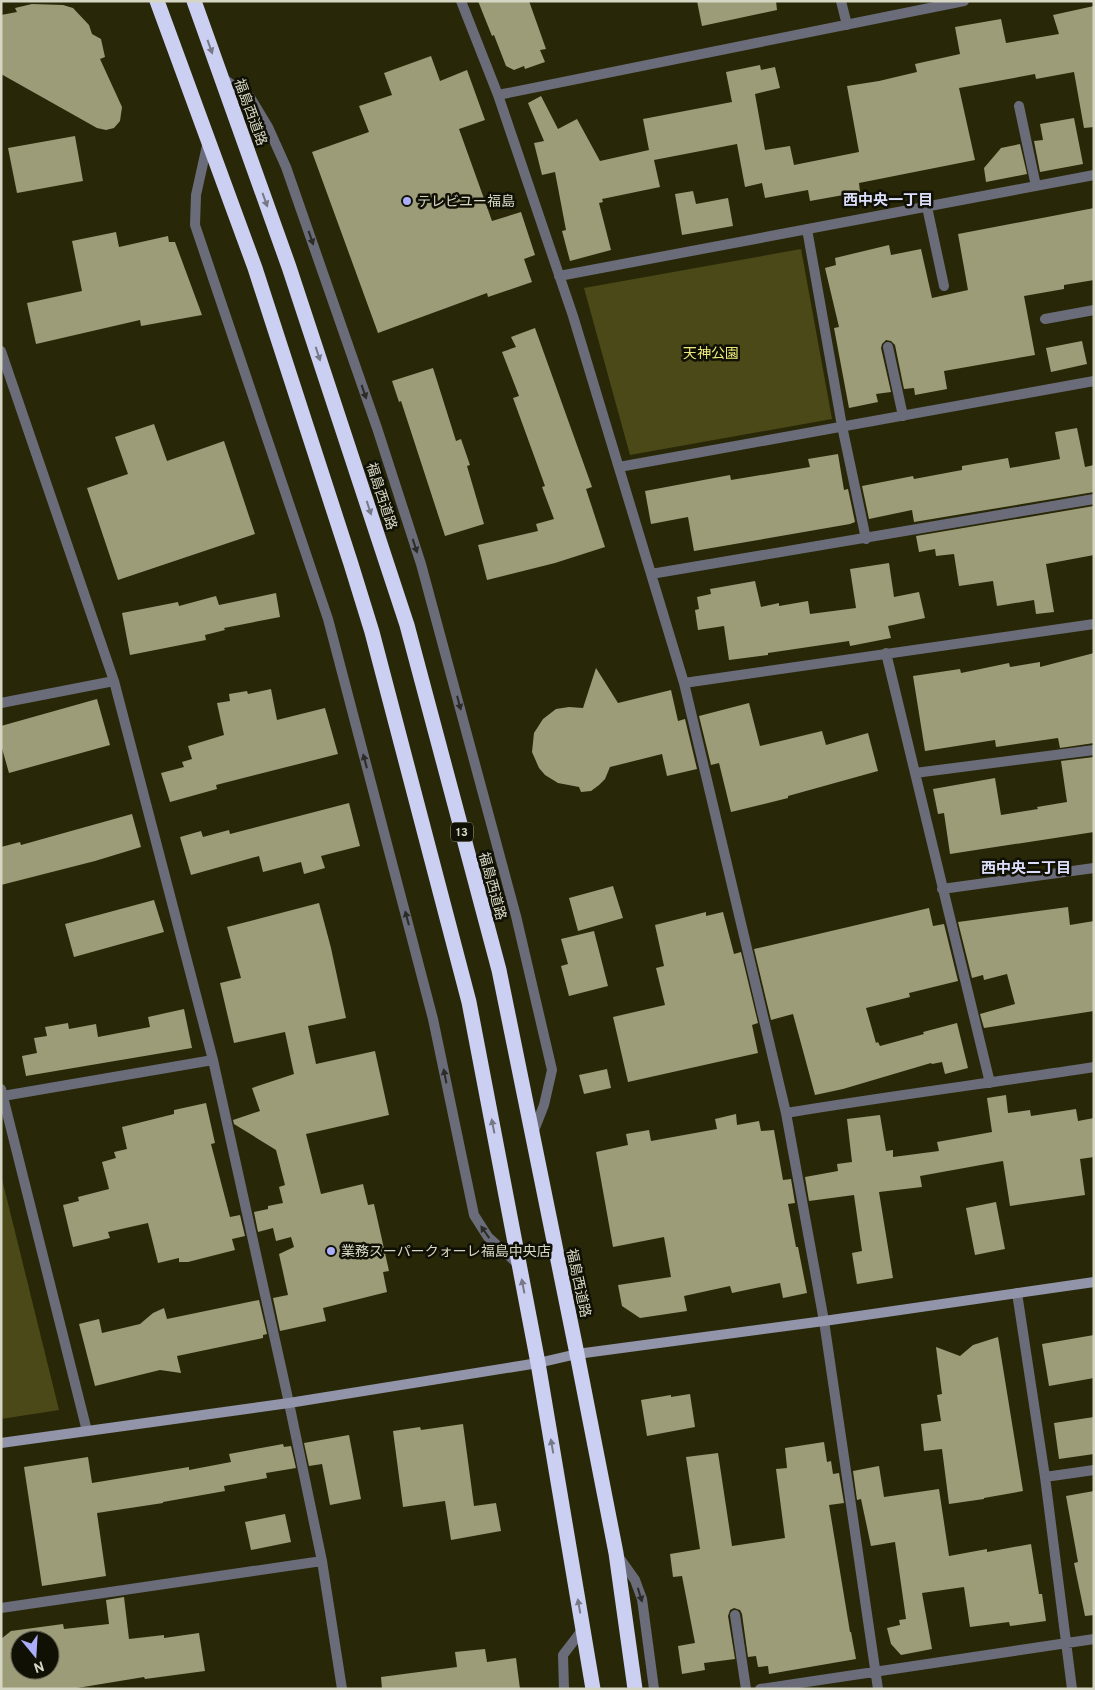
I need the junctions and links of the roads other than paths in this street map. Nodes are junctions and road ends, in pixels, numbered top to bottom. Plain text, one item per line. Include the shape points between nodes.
1 (157, 1) edge
2 (194, 1) edge
3 (461, 1) edge
4 (842, 1) edge
5 (964, 1) edge
6 (847, 25) junction
7 (222, 78) junction
8 (498, 95) junction
9 (1018, 106) dead end
10 (208, 140) junction
11 (1094, 175) edge
12 (1036, 186) junction
13 (927, 207) junction
14 (807, 229) junction
15 (559, 276) junction
16 (944, 286) dead end
17 (1094, 310) edge
18 (1045, 319) dead end
19 (888, 347) dead end
20 (1, 351) edge
21 (1094, 381) edge
22 (903, 416) junction
23 (842, 426) junction
24 (619, 467) junction
25 (1094, 499) edge
26 (866, 539) junction
27 (652, 574) junction
28 (1094, 624) edge
29 (886, 653) junction
30 (114, 681) junction
31 (684, 683) junction
32 (1, 703) edge
33 (1094, 750) edge
34 (914, 773) junction
35 (1094, 868) edge
36 (942, 888) junction
37 (213, 1060) junction
38 (1094, 1067) edge
39 (990, 1083) junction
40 (2, 1093) edge
41 (786, 1113) junction
42 (532, 1135) junction
43 (520, 1266) junction
44 (1094, 1282) edge
45 (1017, 1293) junction
46 (824, 1322) junction
47 (577, 1354) junction
48 (538, 1363) junction
49 (289, 1403) junction
50 (87, 1431) junction
51 (1, 1444) edge
52 (1094, 1470) edge
53 (1045, 1478) junction
54 (616, 1553) junction
55 (322, 1561) junction
56 (1, 1608) edge
57 (736, 1615) dead end
58 (583, 1629) junction
59 (1094, 1639) edge
60 (1065, 1643) junction
61 (876, 1672) junction
62 (342, 1689) edge
63 (564, 1689) edge
64 (593, 1689) edge
65 (634, 1689) edge
66 (654, 1689) edge
67 (746, 1689) edge
68 (760, 1689) edge
69 (878, 1689) edge
70 (1072, 1689) edge

1 - 10 highway
2 -> 7 highway, 福島西道路 / 13
3 - 8 street
4 - 6 street
5 - 6 street
6 - 8 street
7 -> 42 highway, 福島西道路 / 13 via 290,267 407,625 499,970
7 -> 42 street via 250,97 286,167 421,564 516,916 552,1070 544,1105
8 - 15 street
9 - 12 street
43 -> 10 highway via 469,1002 372,632 255,268
43 -> 10 street via 488,1237 474,1215 433,1019 328,619 195,225 196,195
11 - 12 street
12 - 13 street
13 - 14 street
13 - 16 street
14 - 15 street
14 - 23 street
15 - 24 street
17 - 18 street
19 - 22 street
20 - 30 street
21 - 22 street
22 - 23 street
23 - 24 street
23 - 26 street
24 - 27 street
25 - 26 street
26 - 27 street
27 - 31 street
28 - 29 street
29 - 31 street
29 - 34 street
30 - 32 street
30 - 37 street
31 - 41 street
33 - 34 street
34 - 36 street
35 - 36 street
36 - 39 street
37 - 40 street
37 - 49 street
38 - 39 street
39 - 41 street
40 - 50 street
41 - 46 street
42 - 47 highway, 福島西道路 / 13
48 -> 43 highway
44 - 45 street
45 - 46 street
45 - 53 street
46 - 47 street
46 - 61 street
47 - 48 street
47 - 54 highway, 福島西道路 / 13
48 - 49 street
58 -> 48 highway
49 - 50 street
49 - 55 street
50 - 51 street
52 - 53 street
53 - 60 street
54 - 65 highway, 福島西道路 / 13
54 -> 66 street via 635,1580 642,1599
55 - 56 street
55 - 62 street
57 - 67 street
58 - 63 street via 563,1655
58 - 64 highway
59 - 60 street
60 - 61 street
60 - 70 street
61 - 68 street
61 - 69 street

